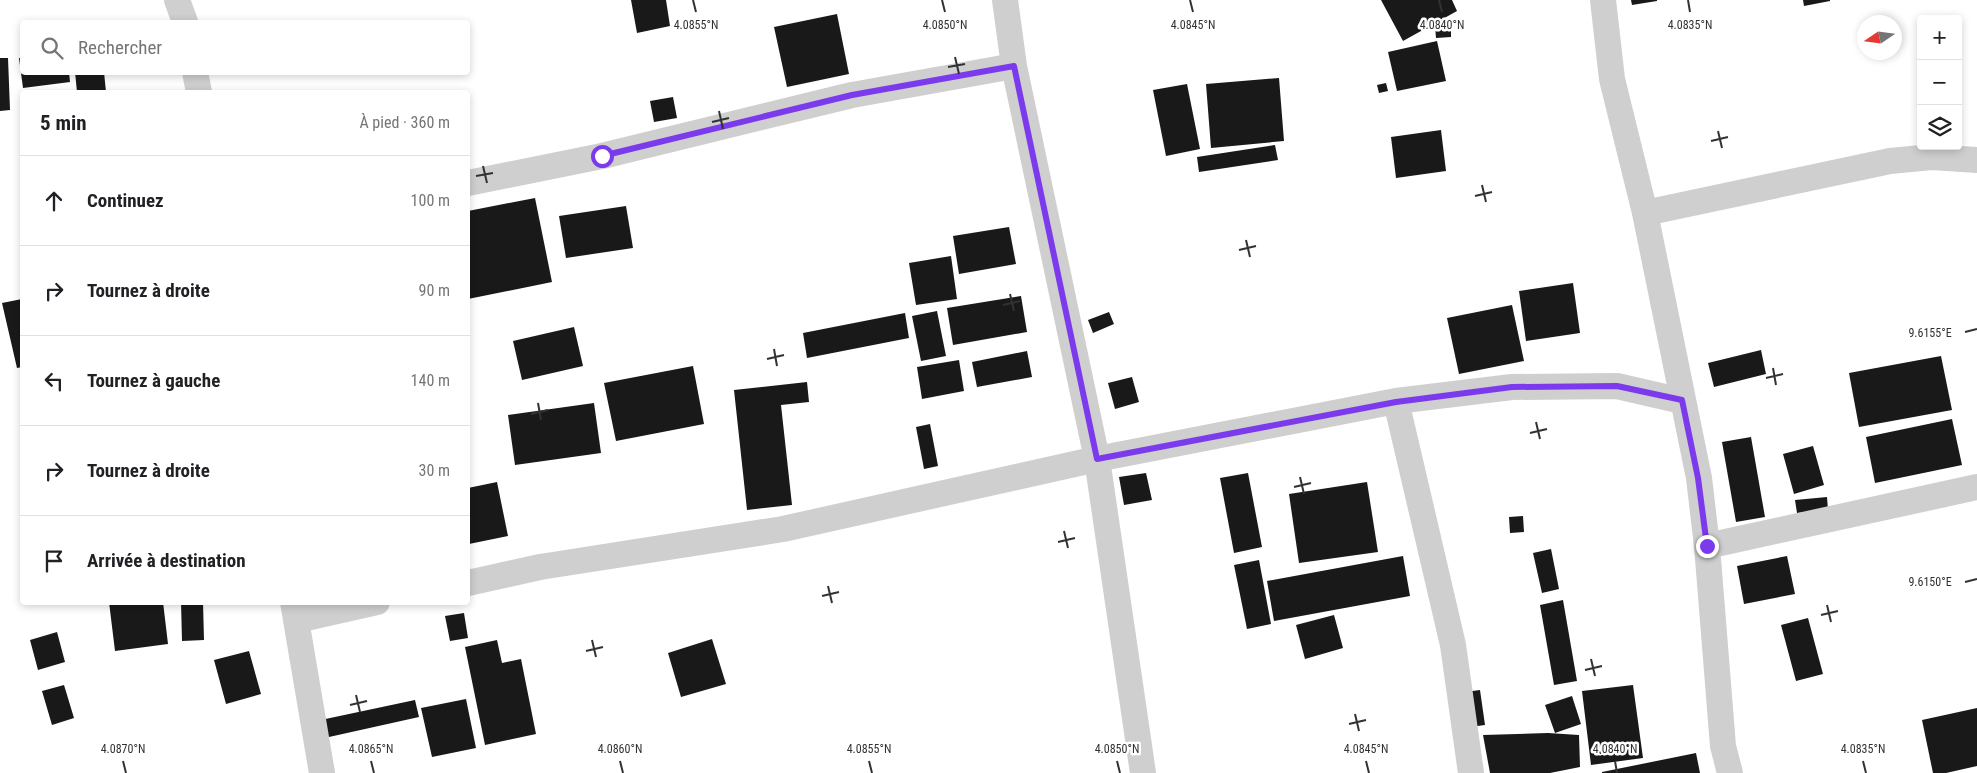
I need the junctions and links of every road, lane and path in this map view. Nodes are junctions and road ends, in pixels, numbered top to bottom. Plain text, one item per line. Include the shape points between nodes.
1 (177, 0) edge
2 (1603, 0) edge
3 (1010, 1) edge
4 (184, 20) edge
5 (1014, 66) junction
6 (196, 75) edge
7 (199, 90) edge
8 (1977, 160) edge
9 (470, 182) edge
10 (1645, 213) junction
11 (1682, 400) junction
12 (1396, 402) junction
13 (1097, 459) junction
14 (1977, 487) edge
15 (1707, 546) junction
16 (470, 583) edge
17 (350, 605) edge
18 (295, 611) edge
19 (322, 773) edge
20 (1143, 773) edge
21 (1471, 773) edge
22 (1730, 773) edge

1 - 4 street
2 - 10 street via 1612,79
3 - 5 street
5 - 9 street via 852,95 602,156
5 - 13 street
6 - 7 street
8 - 10 street via 1932,157 1890,161
10 - 11 street
11 - 12 street via 1617,386 1512,387
11 - 15 street via 1698,478
12 - 13 street
12 - 21 street via 1453,645
13 - 16 street via 783,528 540,567
13 - 20 street
14 - 15 street
15 - 22 street via 1723,746
17 - 18 street
18 - 19 street

